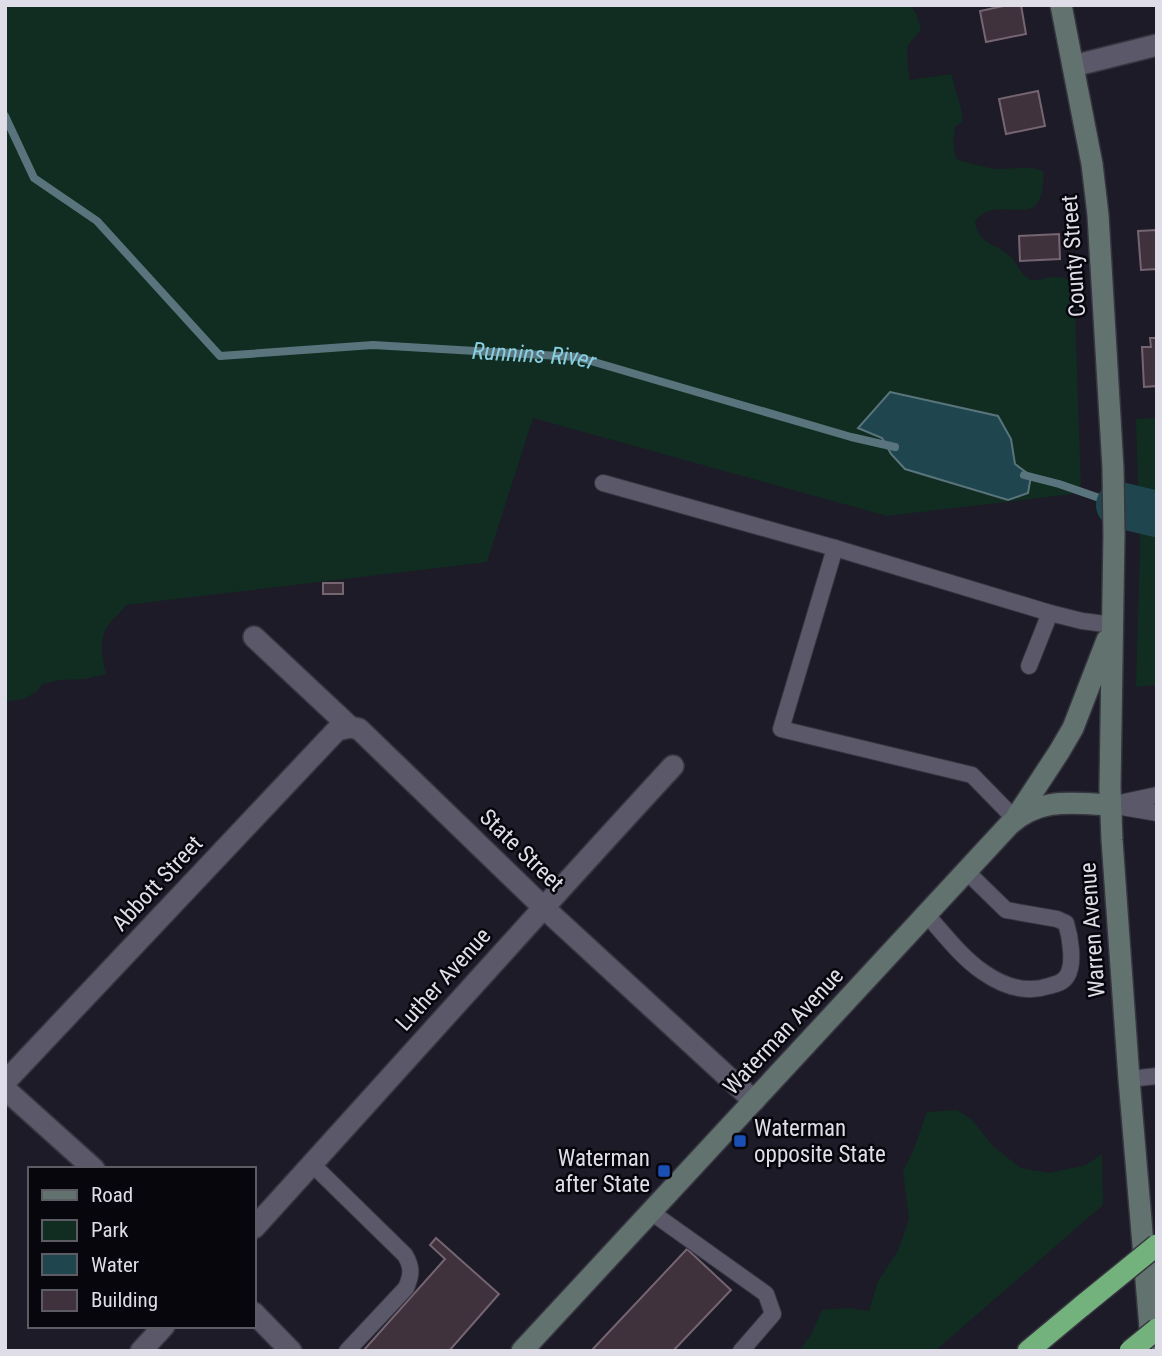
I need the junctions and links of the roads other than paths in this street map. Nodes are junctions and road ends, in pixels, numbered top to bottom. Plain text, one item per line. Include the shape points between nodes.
1 (1061, 5) edge
2 (1157, 45) edge
3 (1073, 66) junction
4 (603, 483) dead end
5 (1114, 505) joint
6 (835, 548) junction
7 (1050, 613) junction
8 (1113, 625) junction
9 (254, 638) dead end
10 (1029, 666) dead end
11 (350, 727) junction
12 (673, 766) dead end
13 (1157, 795) edge
14 (1110, 805) junction
15 (1157, 813) edge
16 (1015, 819) junction
17 (966, 871) junction
18 (543, 907) junction
19 (926, 914) junction
20 (1157, 1076) edge
21 (1129, 1079) junction
22 (5, 1082) edge
23 (5, 1089) edge
24 (754, 1101) junction
25 (312, 1164) junction
26 (92, 1167) edge
27 (651, 1212) junction
28 (256, 1226) edge
29 (1157, 1245) edge
30 (256, 1315) edge
31 (162, 1328) edge
32 (1157, 1329) edge
33 (141, 1351) edge
34 (291, 1351) edge
35 (347, 1351) edge
36 (522, 1351) edge
37 (741, 1351) edge
38 (1028, 1351) edge
39 (1130, 1351) edge
40 (1152, 1351) edge

1 - 3 main road, County Street
2 - 3 street
3 - 5 main road, County Street via 1098,215
4 - 6 lane
5 - 8 main road, Warren Avenue
6 - 7 lane
6 - 16 lane via 781,729 972,775
7 - 8 lane
7 - 10 lane
8 - 14 main road, Warren Avenue
8 - 16 main road via 1079,716
9 - 11 street, State Street
11 - 18 street, State Street via 359,729
11 - 22 street, Abbott Street via 337,730
12 - 18 street, Luther Avenue
13 - 14 lane
14 - 15 lane
14 - 16 main road, Waterman Avenue via 1051,804
14 - 21 main road, Warren Avenue
16 - 17 main road, Waterman Avenue
17 - 19 main road, Waterman Avenue
17 - 19 lane via 1006,911 1066,923 1070,966 1066,979 1041,989 1005,985 973,964
18 - 24 street, State Street
18 - 25 street, Luther Avenue
19 - 24 main road, Waterman Avenue
20 - 21 lane
21 - 40 main road, Warren Avenue
23 - 26 street
24 - 27 main road, Waterman Avenue
25 - 28 street, Luther Avenue
25 - 35 lane via 411,1266 406,1287
27 - 36 main road, Waterman Avenue
27 - 37 lane via 766,1294 773,1314
29 - 38 highway, bridge
30 - 34 street
31 - 33 street
32 - 39 highway, bridge

